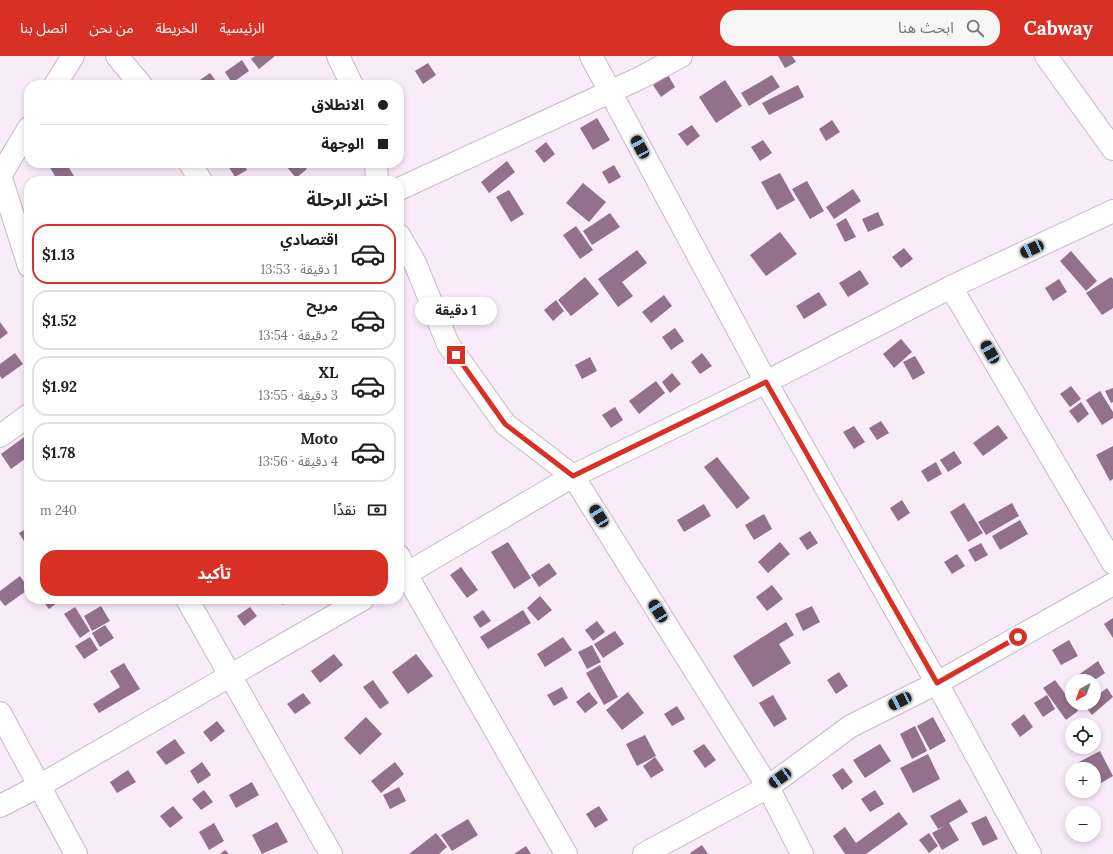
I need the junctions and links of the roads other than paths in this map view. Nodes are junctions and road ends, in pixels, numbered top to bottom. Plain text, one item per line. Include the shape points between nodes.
1 (73, 56) edge
2 (117, 56) edge
3 (338, 56) edge
4 (591, 56) edge
5 (681, 56) edge
6 (1046, 56) edge
7 (58, 80) edge
8 (137, 80) edge
9 (350, 80) edge
10 (611, 91) junction
11 (24, 136) edge
12 (1113, 149) edge
13 (0, 175) edge
14 (404, 187) edge
15 (1113, 211) edge
16 (404, 244) edge
17 (24, 250) edge
18 (951, 287) junction
19 (766, 382) junction
20 (24, 419) edge
21 (0, 436) edge
22 (573, 476) junction
23 (1113, 563) edge
24 (404, 567) edge
25 (404, 574) edge
26 (1113, 584) edge
27 (190, 604) edge
28 (354, 604) edge
29 (231, 676) junction
30 (937, 683) junction
31 (0, 713) edge
32 (39, 786) junction
33 (768, 787) junction
34 (0, 806) edge
35 (76, 854) edge
36 (331, 854) edge
37 (566, 854) edge
38 (644, 854) edge
39 (802, 854) edge
40 (1030, 854) edge

1 - 7 street
2 - 8 street
3 - 9 street
4 - 10 street
5 - 10 street
6 - 12 street
10 - 14 street
10 - 19 street
11 - 13 street
13 - 17 street
15 - 18 street
16 - 22 street via 415,263 448,344 505,424
18 - 19 street
18 - 23 street
19 - 22 street
19 - 30 street
20 - 21 street
22 - 24 street
22 - 33 street
25 - 37 street
26 - 30 street
27 - 29 street
28 - 29 street
29 - 32 street
29 - 36 street
30 - 33 street via 851,726
30 - 40 street
31 - 32 street
32 - 34 street
32 - 35 street
33 - 38 street
33 - 39 street

